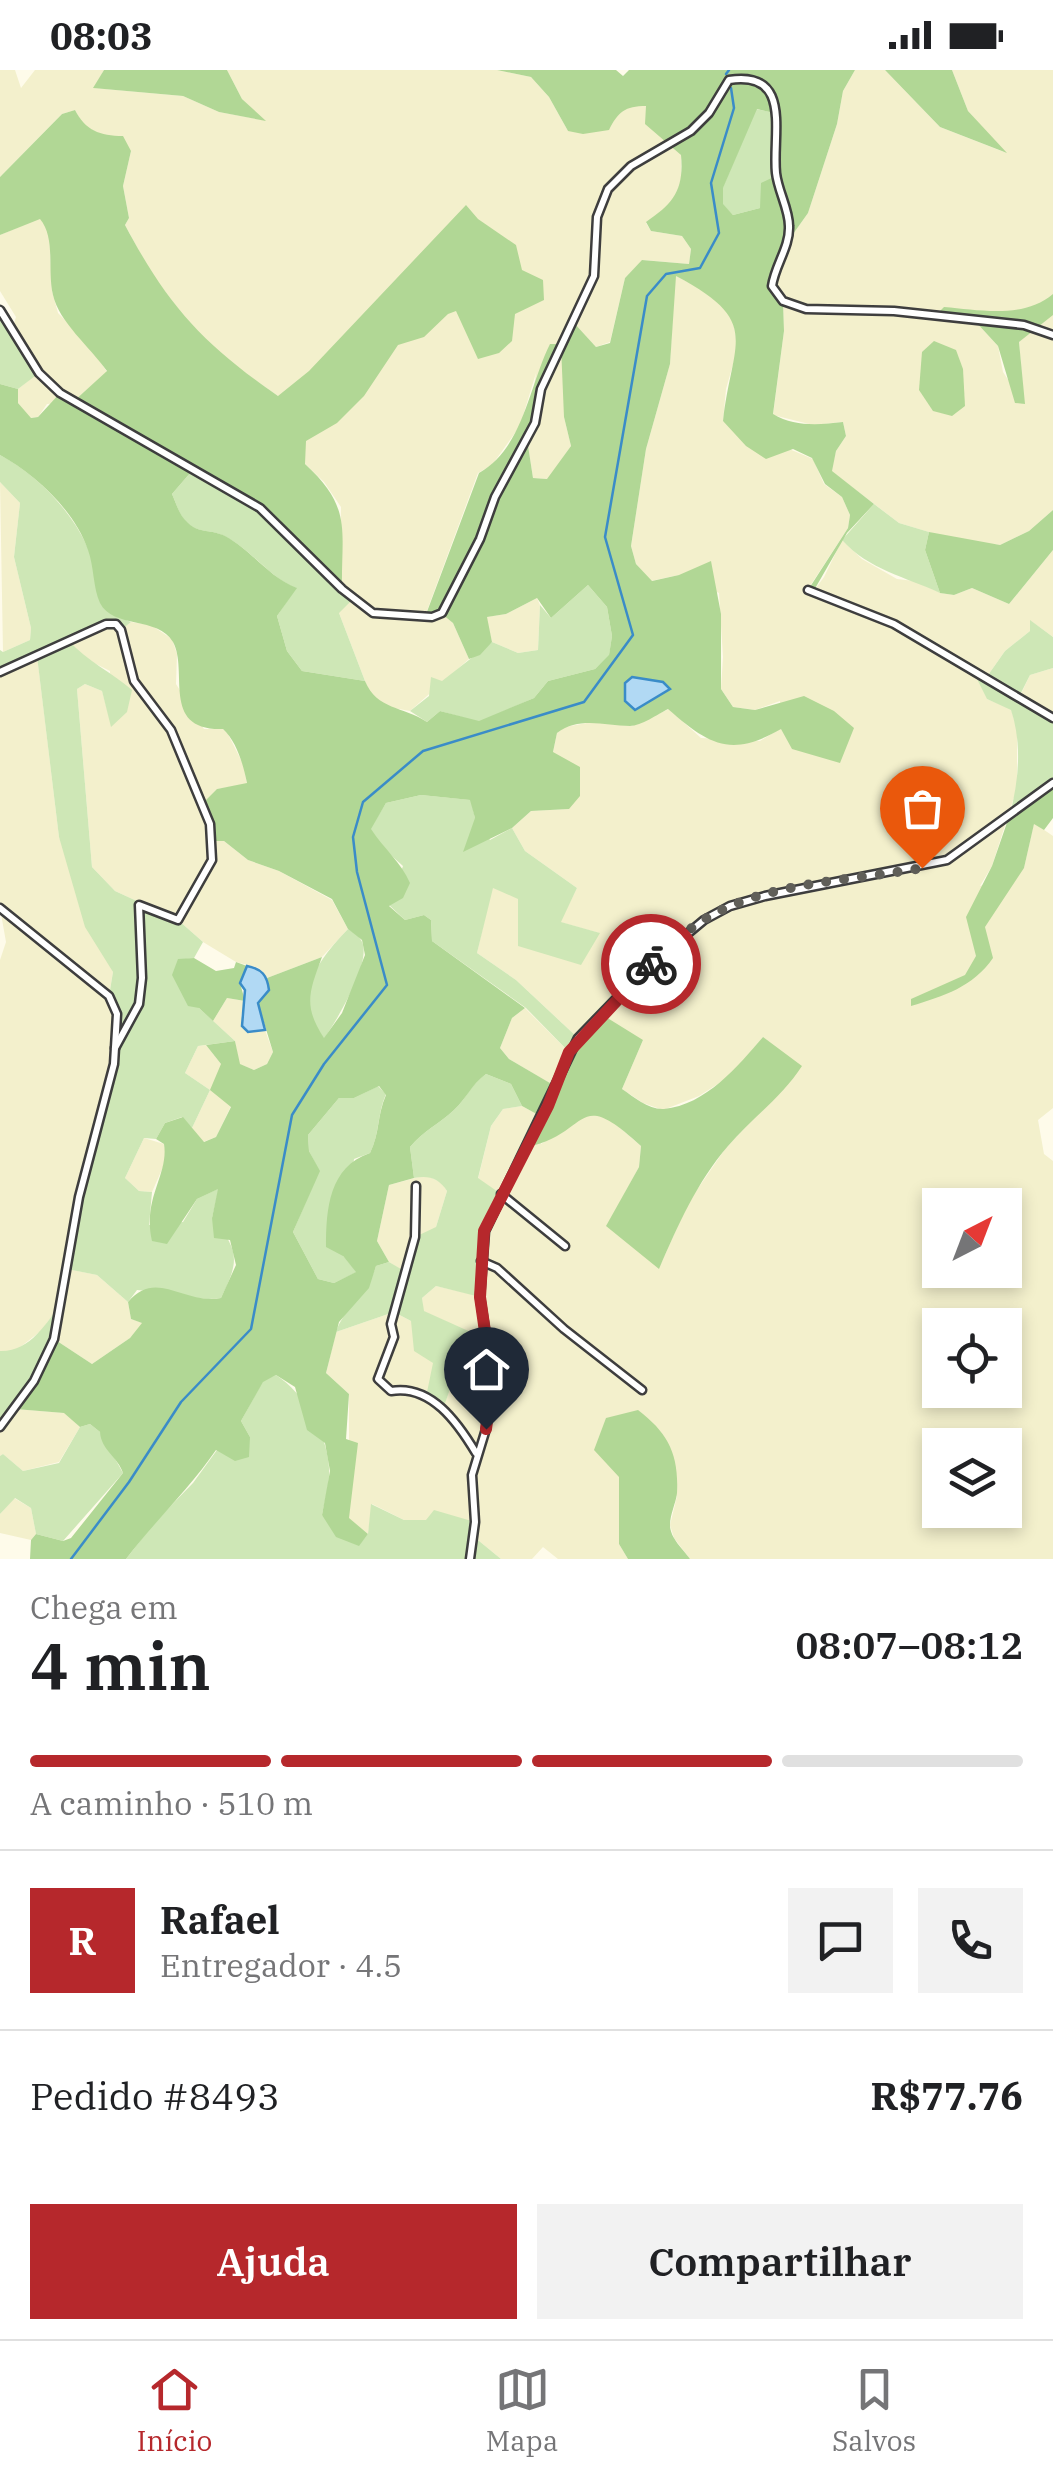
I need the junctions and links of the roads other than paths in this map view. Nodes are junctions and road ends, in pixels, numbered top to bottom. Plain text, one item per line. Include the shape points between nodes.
1 (0, 310) edge
2 (1053, 335) edge
3 (808, 590) dead end
4 (0, 672) edge
5 (1053, 718) edge
6 (1053, 783) edge
7 (0, 908) edge
8 (115, 1048) junction
9 (416, 1186) dead end
10 (501, 1194) junction
11 (565, 1246) dead end
12 (481, 1261) junction
13 (642, 1390) dead end
14 (0, 1427) edge
15 (476, 1454) junction
16 (470, 1559) edge

1 - 2 street via 38,373 60,394 260,508 342,590 385,616 442,614 535,423 542,389 594,276 597,217 608,189 631,166 691,131 729,80 761,78 775,98 776,176 790,224 772,286 783,300 806,308 1024,325
3 - 5 street via 894,624
4 - 8 street via 116,624 134,681 171,730 204,802 212,860 178,920 139,905 139,1004
6 - 10 street via 947,860 765,896 730,906 683,935 578,1038
7 - 8 street via 109,996
8 - 14 street via 54,1339
9 - 15 street via 415,1237 390,1324 394,1337 378,1378 390,1391 404,1389 443,1409
10 - 11 street
10 - 12 street via 484,1231
12 - 13 street
12 - 15 street via 492,1380
15 - 16 street

